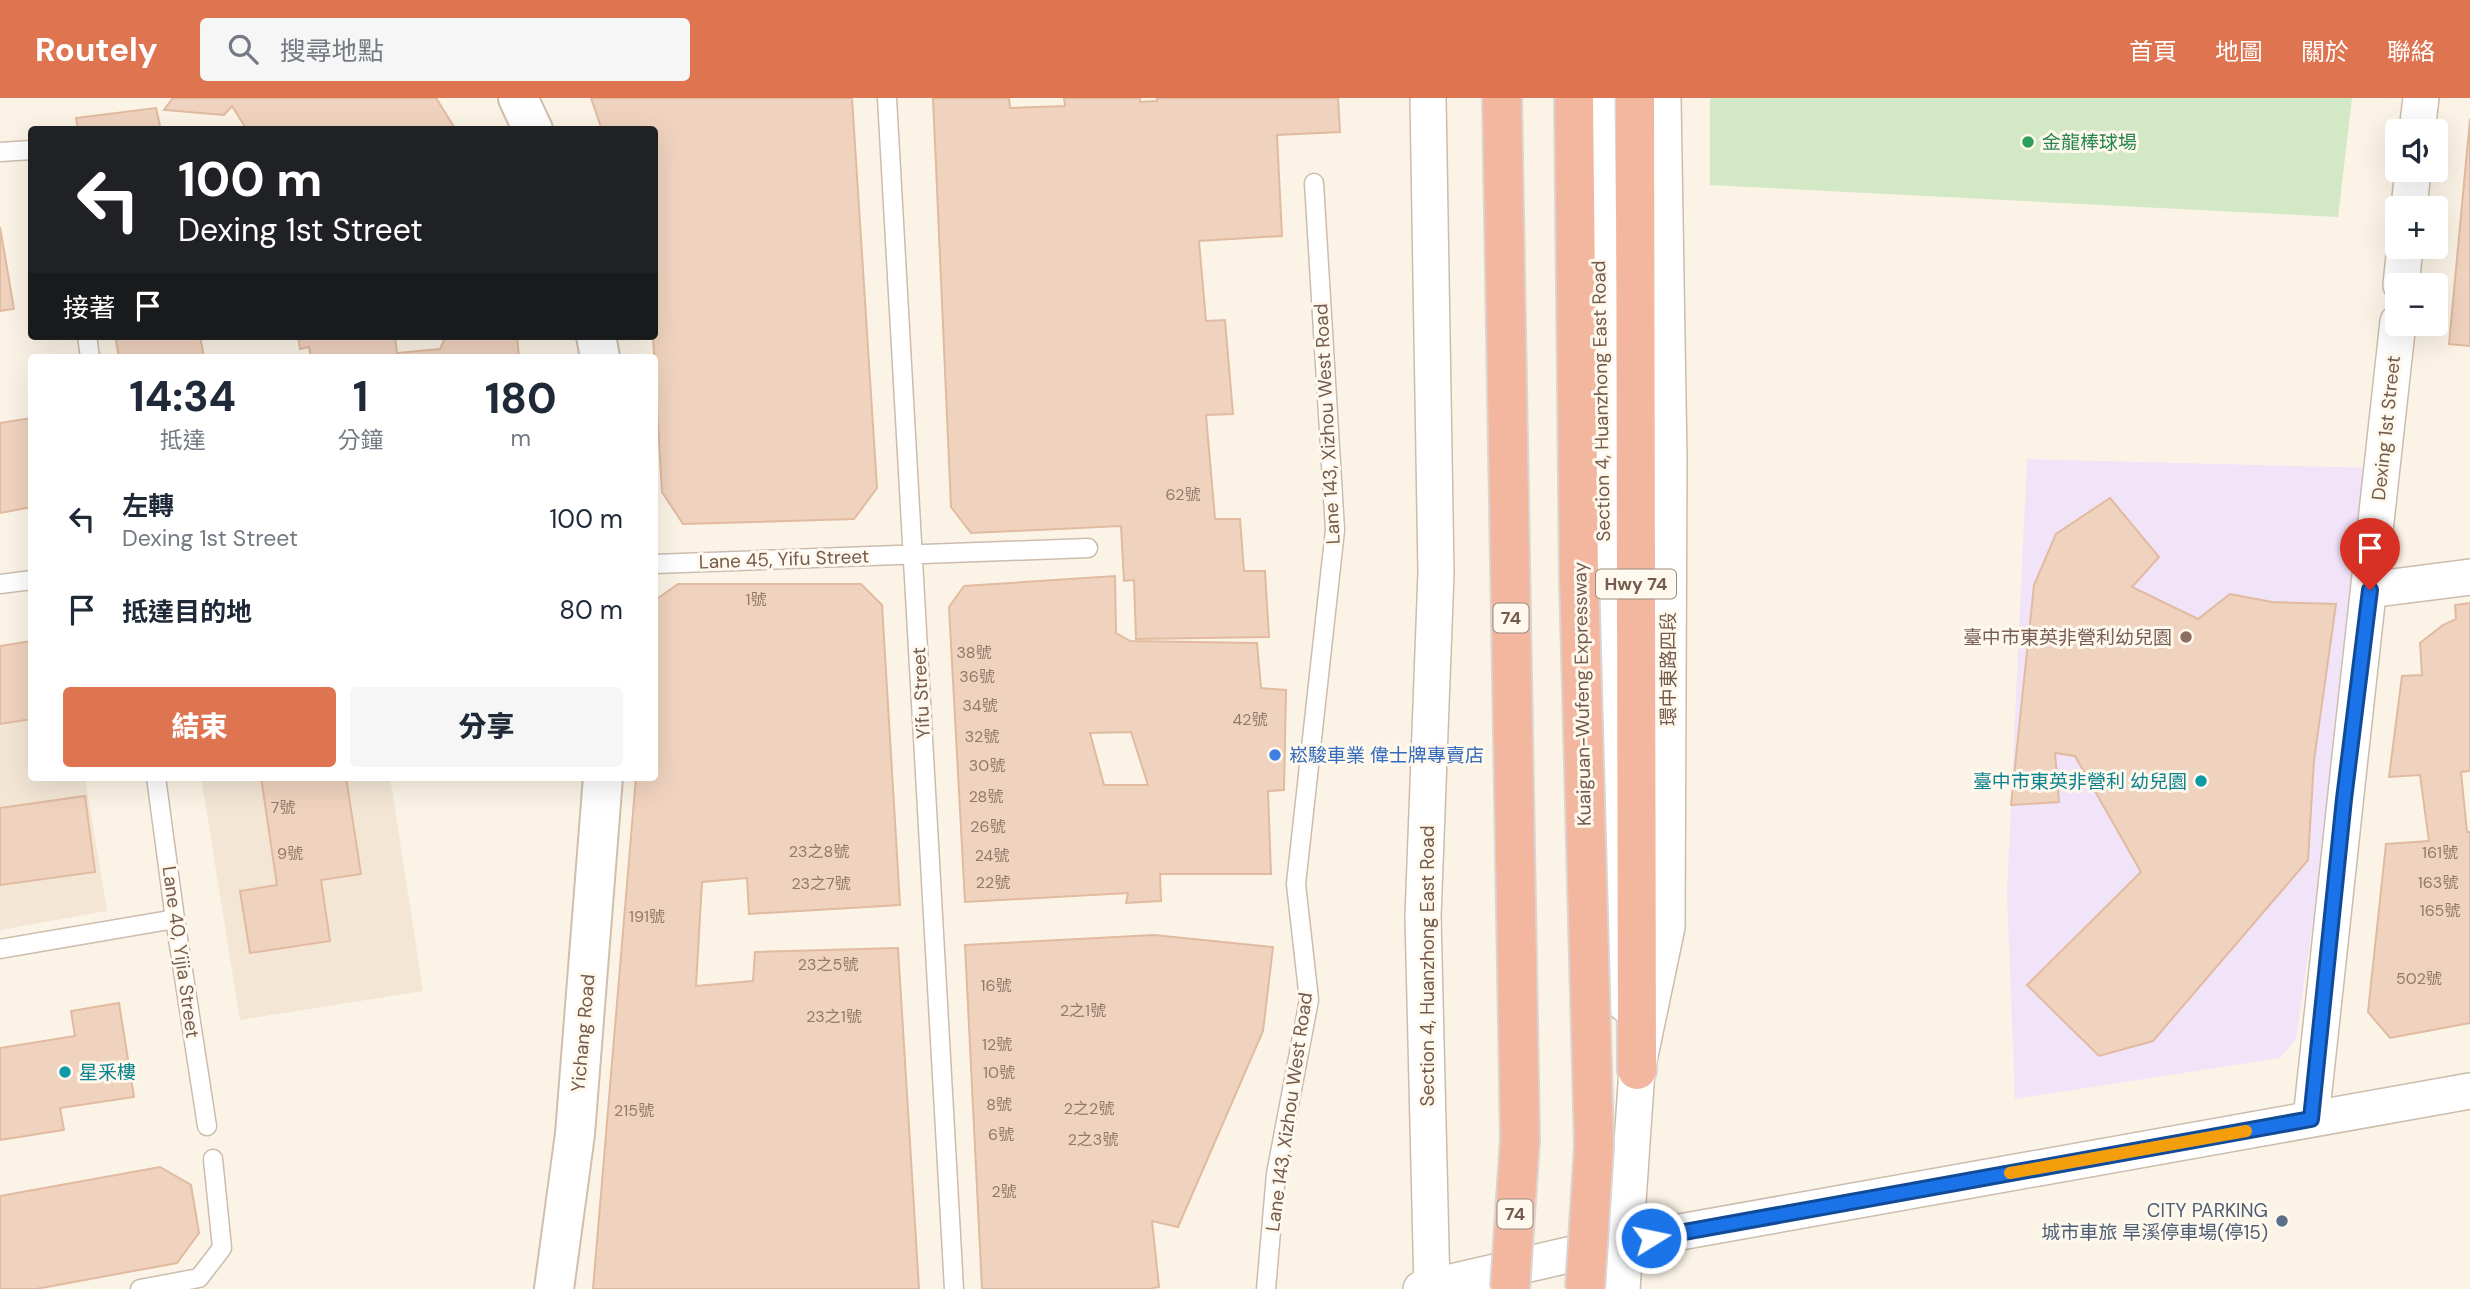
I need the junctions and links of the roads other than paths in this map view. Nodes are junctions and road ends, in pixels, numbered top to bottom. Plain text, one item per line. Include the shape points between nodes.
1 (518, 98) edge
2 (887, 98) edge
3 (1428, 98) edge
4 (1502, 98) edge
5 (1574, 98) edge
6 (1597, 98) edge
7 (1635, 98) edge
8 (1663, 98) edge
9 (2421, 98) edge
10 (2418, 119) edge
11 (531, 126) edge
12 (28, 150) edge
13 (0, 152) edge
14 (1314, 183) dead end
15 (2397, 336) edge
16 (1088, 548) dead end
17 (913, 554) junction
18 (658, 564) edge
19 (2470, 577) edge
20 (28, 580) edge
21 (0, 584) edge
22 (2370, 590) junction
23 (157, 781) edge
24 (603, 781) edge
25 (175, 919) junction
26 (0, 949) edge
27 (1637, 1070) junction
28 (2470, 1091) edge
29 (2311, 1119) junction
30 (208, 1126) dead end
31 (213, 1159) dead end
32 (1624, 1242) junction
33 (1428, 1288) edge
34 (140, 1289) edge
35 (554, 1289) edge
36 (954, 1289) edge
37 (1266, 1289) edge
38 (1510, 1289) edge
39 (1585, 1289) edge
40 (1622, 1289) edge

1 - 11 street
2 - 17 lane, Yifu Street
3 - 33 street, Section 4, Huanzhong East Road via 1436,573 1423,917
4 - 38 highway, 74, bridge via 1520,1139
5 - 39 highway, Kuaiguan-Wufeng Expressway, bridge via 1579,575 1594,1146
6 - 27 street, Section 4, Huanzhong East Road via 1607,901
7 - 27 highway, Hwy 74
8 - 27 street, 環中東路四段 via 1670,458 1667,927
9 - 10 street
12 - 13 lane
14 - 37 lane, Lane 143, Xizhou West Road via 1335,530 1296,884 1309,1000 1276,1174
15 - 22 street, Dexing 1st Street
16 - 17 lane, Lane 45, Yifu Street
17 - 18 lane, Lane 45, Yifu Street
17 - 36 lane, Yifu Street
19 - 22 street
20 - 21 lane
22 - 29 street, Dexing 1st Street
23 - 25 lane, Lane 40, Yijia Street
24 - 35 street, Yichang Road via 575,1134
25 - 26 lane
25 - 30 lane, Lane 40, Yijia Street
27 - 32 street, Section 4, Huanzhong East Road
28 - 29 street
29 - 32 street
31 - 34 lane via 222,1248 199,1278
32 - 33 street
32 - 40 street, Section 4, Huanzhong East Road

